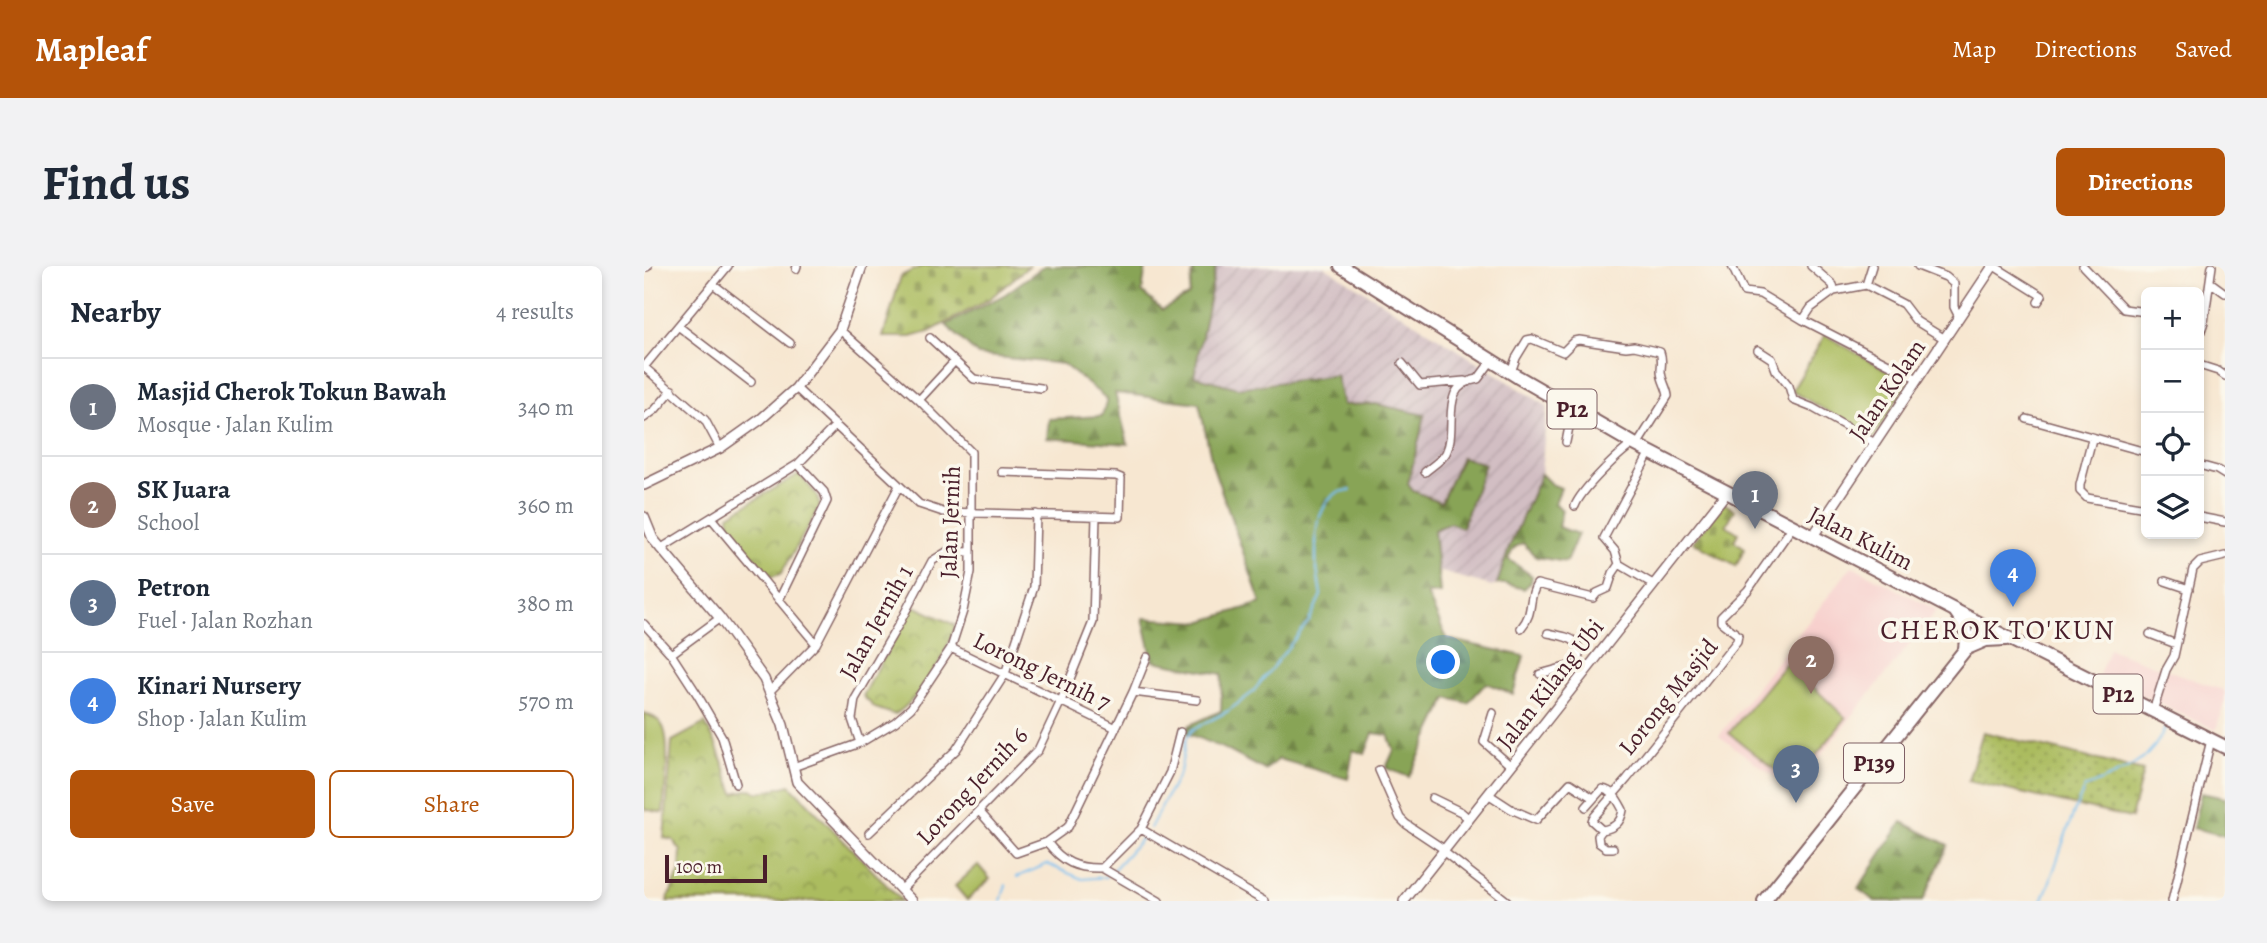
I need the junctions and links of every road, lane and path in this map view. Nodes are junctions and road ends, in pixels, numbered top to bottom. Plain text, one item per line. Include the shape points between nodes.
1 (727, 266) edge
2 (862, 266) edge
3 (1341, 266) edge
4 (1732, 266) edge
5 (1811, 266) edge
6 (1872, 266) edge
7 (1917, 266) edge
8 (1994, 266) edge
9 (2083, 266) edge
10 (2212, 266) edge
11 (2210, 282) junction
12 (713, 284) junction
13 (1866, 285) junction
14 (1834, 291) junction
15 (2225, 293) edge
16 (2039, 302) dead end
17 (2141, 311) edge
18 (1959, 317) junction
19 (1803, 320) junction
20 (2204, 322) edge
21 (678, 326) junction
22 (840, 330) junction
23 (930, 338) dead end
24 (1945, 339) junction
25 (790, 342) dead end
26 (1758, 350) dead end
27 (1492, 360) junction
28 (954, 362) junction
29 (1402, 363) dead end
30 (2204, 366) edge
31 (644, 367) edge
32 (1511, 372) junction
33 (2225, 376) edge
34 (1917, 379) junction
35 (1464, 381) junction
36 (751, 382) dead end
37 (796, 388) junction
38 (1041, 388) dead end
39 (672, 390) junction
40 (919, 400) junction
41 (1581, 414) junction
42 (644, 418) edge
43 (2027, 419) dead end
44 (836, 425) junction
45 (2092, 439) junction
46 (1566, 442) dead end
47 (1875, 443) junction
48 (1636, 444) junction
49 (720, 447) junction
50 (2141, 451) edge
51 (1650, 452) junction
52 (798, 464) junction
53 (2204, 466) edge
54 (1002, 472) dead end
55 (1425, 472) dead end
56 (2225, 475) edge
57 (644, 485) edge
58 (899, 486) junction
59 (1727, 492) junction
60 (1576, 506) dead end
61 (2141, 507) edge
62 (971, 512) junction
63 (1036, 514) junction
64 (1096, 516) junction
65 (644, 517) edge
66 (2204, 518) edge
67 (712, 519) junction
68 (2225, 522) edge
69 (1793, 526) junction
70 (1813, 536) junction
71 (660, 549) junction
72 (970, 552) junction
73 (2225, 556) edge
74 (1619, 564) junction
75 (2165, 581) dead end
76 (1653, 584) junction
77 (2189, 589) junction
78 (779, 600) junction
79 (1953, 609) junction
80 (720, 618) junction
81 (1984, 626) junction
82 (645, 627) edge
83 (1521, 628) dead end
84 (1548, 633) dead end
85 (2150, 634) dead end
86 (2012, 640) junction
87 (817, 644) junction
88 (2176, 644) junction
89 (951, 648) junction
90 (1965, 649) junction
91 (671, 654) junction
92 (1147, 657) dead end
93 (1581, 669) junction
94 (1004, 674) junction
95 (1540, 674) dead end
96 (770, 691) junction
97 (1133, 692) junction
98 (1061, 701) junction
99 (1197, 701) dead end
100 (2153, 711) junction
101 (1493, 713) dead end
102 (1116, 728) junction
103 (1180, 732) dead end
104 (2211, 740) junction
105 (860, 743) junction
106 (2225, 747) edge
107 (1511, 766) junction
108 (793, 767) junction
109 (1379, 770) dead end
110 (736, 784) dead end
111 (1488, 794) junction
112 (1613, 794) junction
113 (1432, 798) dead end
114 (1593, 798) junction
115 (1586, 807) dead end
116 (979, 811) junction
117 (1469, 819) junction
118 (1141, 829) junction
119 (1602, 830) junction
120 (869, 833) dead end
121 (1047, 842) junction
122 (1613, 848) dead end
123 (1445, 851) junction
124 (1102, 868) junction
125 (901, 890) junction
126 (912, 901) edge
127 (1159, 901) edge
128 (1264, 901) edge
129 (1405, 901) edge
130 (1507, 901) edge
131 (1764, 901) edge
132 (2172, 901) edge

1 - 12 street
2 - 22 street
3 - 27 main road, Jalan Kulim / P12
4 - 19 street via 1744,292 1760,294
5 - 14 street
6 - 13 street
7 - 18 street via 1954,284
8 - 16 street via 2042,296
8 - 18 street, Jalan Kolam
9 - 17 street via 2124,309
10 - 11 street
11 - 15 street
11 - 20 street
12 - 21 street
12 - 25 street
13 - 14 street
13 - 24 street via 1903,304 1916,321
14 - 19 street
18 - 24 street, Jalan Kolam
19 - 34 street
21 - 31 street
21 - 36 street
22 - 37 street
22 - 40 street, Jalan Jernih
23 - 28 street
24 - 34 street, Jalan Kolam
26 - 47 street via 1772,359 1793,400
27 - 32 main road, Jalan Kulim / P12
27 - 35 street via 1478,379
28 - 38 street via 974,379
28 - 40 street
29 - 35 street via 1420,385
30 - 33 street
31 - 39 street
32 - 41 main road, Jalan Kulim / P12
32 - 48 street via 1521,349 1532,339 1563,352 1579,340 1660,352 1668,396
34 - 47 street, Jalan Kolam
35 - 55 street via 1449,412 1451,436 1445,456
37 - 44 street
37 - 49 street
39 - 42 street
39 - 49 street via 705,420
40 - 62 street, Jalan Jernih via 971,452
41 - 46 street via 1569,427
41 - 48 main road, Jalan Kulim / P12
43 - 45 street
44 - 52 street
44 - 58 street
45 - 50 street
45 - 61 street via 2080,485 2082,494
47 - 70 street, Jalan Kolam
48 - 51 main road, Jalan Kulim / P12
48 - 60 street via 1610,462 1583,491
49 - 57 street
51 - 59 main road, Jalan Kulim / P12
51 - 74 street via 1604,538
52 - 67 street
52 - 78 street via 827,501
53 - 56 street
54 - 64 street via 1121,478 1120,517
58 - 62 street via 919,504 943,512
58 - 87 street
59 - 69 main road, Jalan Kulim / P12
59 - 76 street, Jalan Kilang Ubi
62 - 63 street
62 - 72 street, Jalan Jernih
63 - 64 street
63 - 94 street via 1034,587
64 - 98 street, Lorong Jernih 6 via 1093,622
65 - 71 street
66 - 68 street
67 - 71 street
67 - 78 street
69 - 70 main road, Jalan Kulim / P12
69 - 112 street, Lorong Masjid via 1748,590 1721,617 1738,635 1737,641
70 - 79 main road, Jalan Kulim / P12
71 - 80 street
72 - 89 street, Jalan Jernih via 971,572
72 - 105 street, Jalan Jernih 1 via 948,551 932,561 855,699 852,719
73 - 77 street via 2196,565
74 - 76 street
74 - 83 street via 1608,588 1593,598 1537,584 1528,620
75 - 77 street
76 - 93 street, Jalan Kilang Ubi
77 - 88 street
78 - 87 street
79 - 81 main road, Jalan Kulim / P12
79 - 90 main road via 1964,623
80 - 91 street
80 - 96 street
81 - 86 main road, Jalan Kulim / P12
81 - 90 main road, P139
82 - 91 street
84 - 93 street via 1580,646
85 - 88 street
86 - 90 main road via 1986,640
86 - 100 main road, Jalan Kulim / P12
87 - 96 street
88 - 100 street
89 - 94 street, Lorong Jernih 7
89 - 105 street, Jalan Jernih via 911,708
90 - 131 main road, P139
91 - 110 street via 722,737
92 - 97 street, Lorong Jernih 7
93 - 95 street via 1569,666
93 - 107 street, Jalan Kilang Ubi
94 - 98 street, Lorong Jernih 7
94 - 120 street via 956,750
96 - 108 street
97 - 99 street
97 - 102 street, Lorong Jernih 7
98 - 102 street, Lorong Jernih 7
98 - 116 street, Lorong Jernih 6 via 1038,750
100 - 104 main road, Jalan Kulim / P12
101 - 107 street via 1483,742
102 - 121 street, Lorong Jernih 7 via 1072,821
103 - 118 street via 1170,772
104 - 106 main road, Jalan Kulim / P12
104 - 132 street
105 - 108 street, Jalan Jernih
107 - 111 street, Jalan Kilang Ubi
108 - 125 street via 797,782
109 - 123 street via 1400,818
111 - 114 street via 1536,820 1570,783
111 - 117 street, Jalan Kilang Ubi
112 - 114 street via 1602,789
112 - 119 street via 1592,821
112 - 119 street via 1623,814 1615,826
113 - 117 street
114 - 115 street
116 - 121 street, Lorong Jernih 7 via 1016,853
116 - 125 street, Lorong Jernih 6
117 - 123 street, Jalan Kilang Ubi
118 - 124 street
118 - 128 street
119 - 122 street via 1599,843
121 - 124 street via 1068,863
123 - 129 street, Jalan Kilang Ubi
123 - 130 street
124 - 127 street
125 - 126 street

